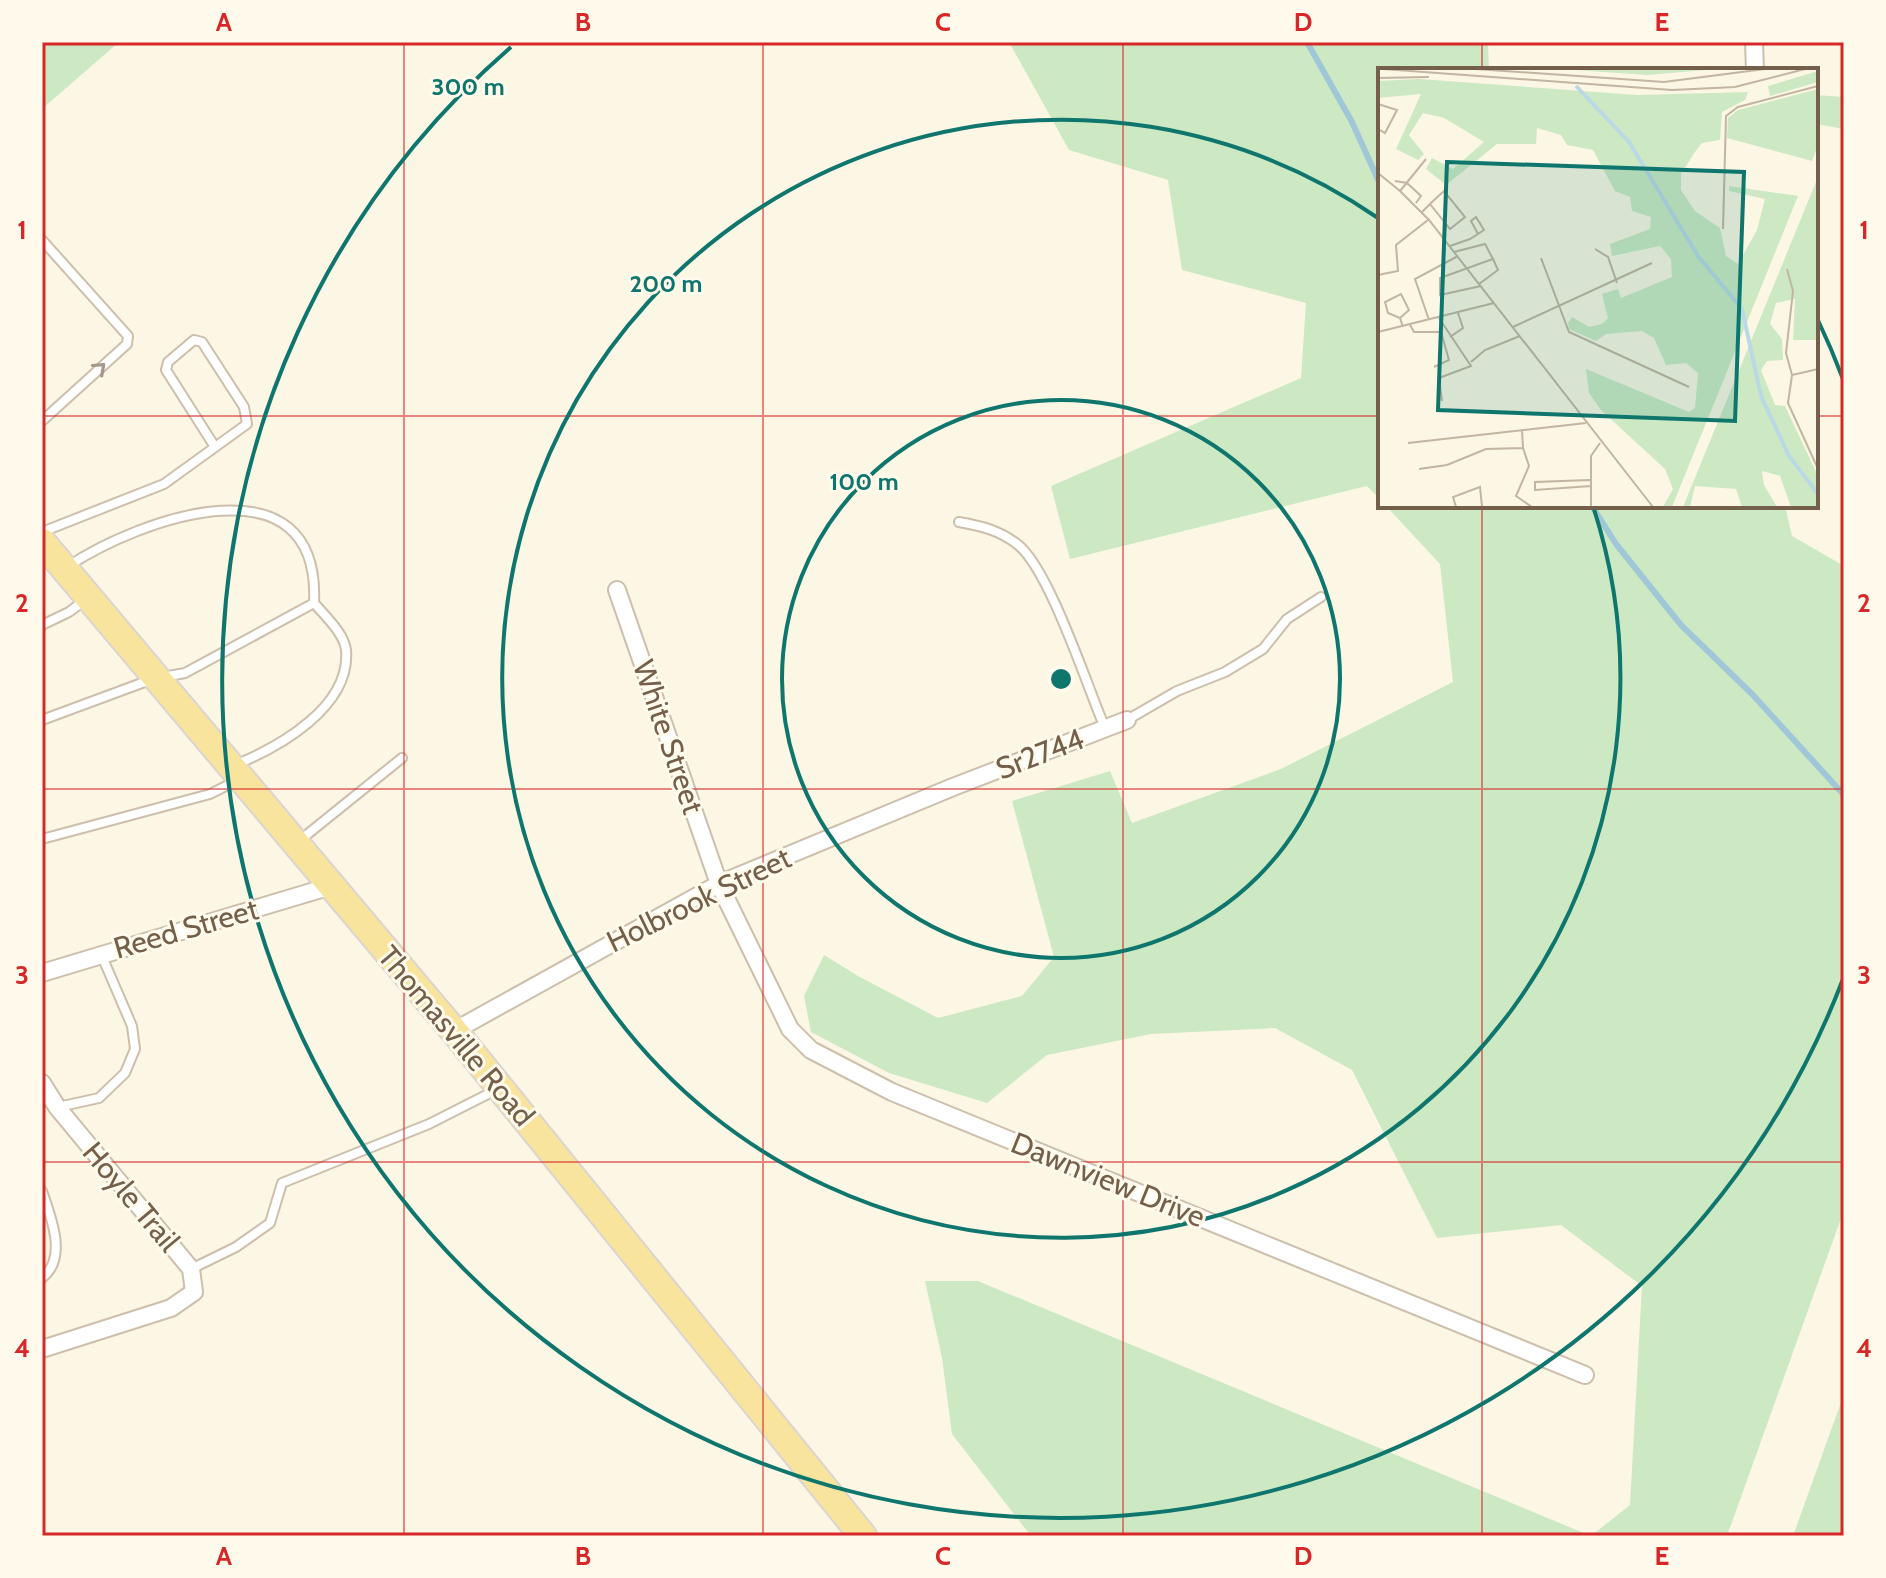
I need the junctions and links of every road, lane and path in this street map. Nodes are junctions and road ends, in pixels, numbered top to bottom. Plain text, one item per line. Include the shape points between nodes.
1 (1754, 42) edge
2 (1755, 68) edge
3 (42, 240) edge
4 (42, 421) edge
5 (215, 447) junction
6 (959, 522) dead end
7 (42, 532) edge
8 (42, 542) edge
9 (65, 569) junction
10 (617, 590) dead end
11 (89, 597) junction
12 (1321, 597) dead end
13 (314, 603) junction
14 (42, 625) edge
15 (156, 678) junction
16 (42, 720) edge
17 (1127, 720) joint
18 (1105, 729) junction
19 (402, 758) dead end
20 (236, 773) junction
21 (953, 787) joint
22 (42, 839) edge
23 (296, 845) junction
24 (719, 884) junction
25 (331, 886) junction
26 (101, 954) junction
27 (42, 973) edge
28 (454, 1031) junction
29 (42, 1083) edge
30 (500, 1088) junction
31 (57, 1107) junction
32 (42, 1191) edge
33 (191, 1269) junction
34 (42, 1278) edge
35 (42, 1349) edge
36 (1585, 1375) dead end
37 (863, 1536) edge

1 - 2 street
4 -> 3 lane via 127,344 128,336
5 - 5 lane via 247,424 244,407 202,342 194,340 166,370
5 - 7 lane via 164,484
6 - 18 lane via 989,527 1018,544 1040,570
8 - 9 main road, Thomasville Road
9 - 11 main road, Thomasville Road
9 - 13 lane via 94,549 169,520 233,510 260,512 290,526 308,551
10 - 24 street, White Street
11 - 14 lane
11 - 15 main road, Thomasville Road
12 - 17 lane via 1287,619 1263,649
13 - 15 lane via 185,673
13 - 20 lane via 346,647 344,673 326,705 295,735
15 - 16 lane
15 - 20 main road, Thomasville Road
17 - 18 street, Sr2744
18 - 21 street, Sr2744
19 - 23 lane
20 - 22 lane via 210,794
20 - 23 main road, Thomasville Road
21 - 24 street, Holbrook Street
23 - 25 main road, Thomasville Road
24 - 28 street, Holbrook Street
24 - 36 street, Dawnview Drive via 790,1029 811,1050 892,1092
25 - 26 street, Reed Street
25 - 28 main road, Thomasville Road
26 - 27 street, Reed Street
26 - 31 lane via 132,1026 135,1049 125,1073 99,1098
28 - 30 main road, Thomasville Road
29 - 31 street, Hoyle Trail
30 - 33 lane via 429,1124 282,1183 270,1223
30 - 37 main road, Thomasville Road
31 - 33 street, Hoyle Trail
32 - 34 lane via 56,1257
33 - 35 street, Hoyle Trail via 194,1292 171,1308

